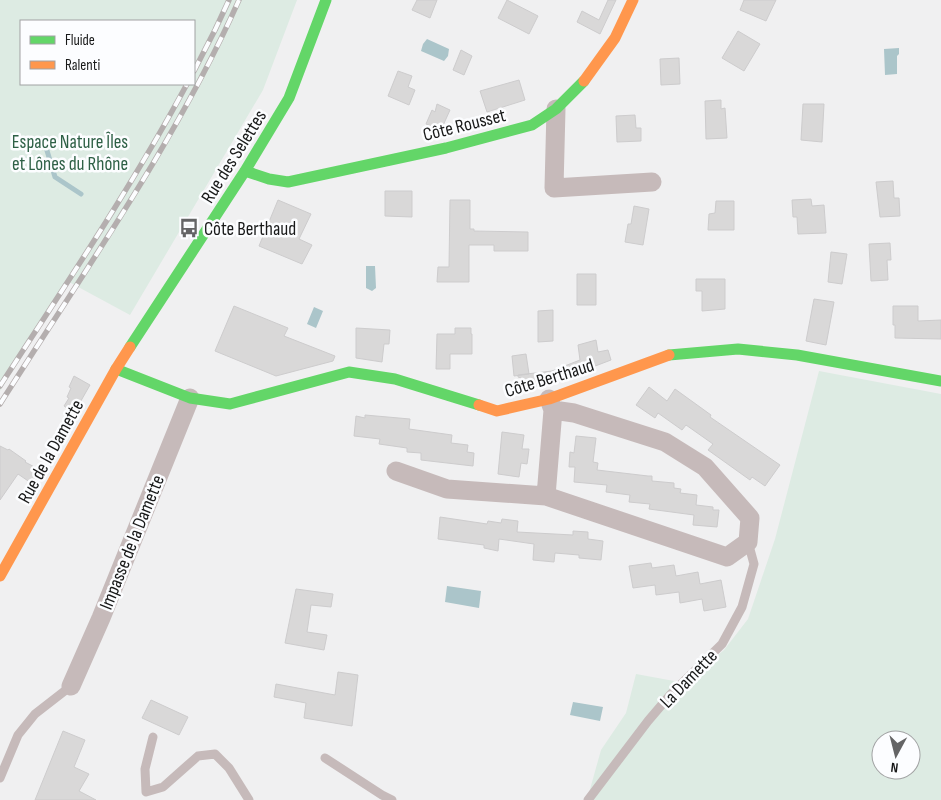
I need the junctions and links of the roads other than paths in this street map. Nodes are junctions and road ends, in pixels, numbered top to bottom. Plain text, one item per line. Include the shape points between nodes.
1 (326, 0) edge
2 (633, 0) edge
3 (556, 109) junction
4 (245, 171) junction
5 (652, 182) dead end
6 (116, 369) junction
7 (941, 381) edge
8 (190, 398) junction
9 (551, 405) junction
10 (396, 471) dead end
11 (546, 496) junction
12 (748, 542) junction
13 (0, 576) edge
14 (71, 686) joint
15 (154, 737) dead end
16 (325, 758) dead end
17 (0, 778) edge
18 (249, 800) edge
19 (392, 800) edge
20 (588, 800) edge

1 - 4 street, Rue des Selettes via 289,98
2 - 3 street, Côte Rousset via 615,38 583,83
3 - 4 street, Côte Rousset via 522,128 288,182
3 - 5 street via 554,188
4 - 6 street, Rue des Selettes
6 - 8 street, Côte Berthaud
6 - 13 street, Rue de la Damette
7 - 9 street, Côte Berthaud via 797,355 738,349 669,355
8 - 9 street, Côte Berthaud via 230,404 349,372 395,379 498,411
8 - 14 street, Impasse de la Damette
9 - 11 street
9 - 12 street, La Damette via 665,442 705,467 750,518
10 - 11 street via 447,488
11 - 12 street via 727,557
12 - 20 lane, La Damette via 754,564 742,607 722,644 671,694
14 - 17 lane via 35,714 18,735
15 - 18 lane via 145,769 146,792 163,787 198,756 215,754 229,768
16 - 19 lane

